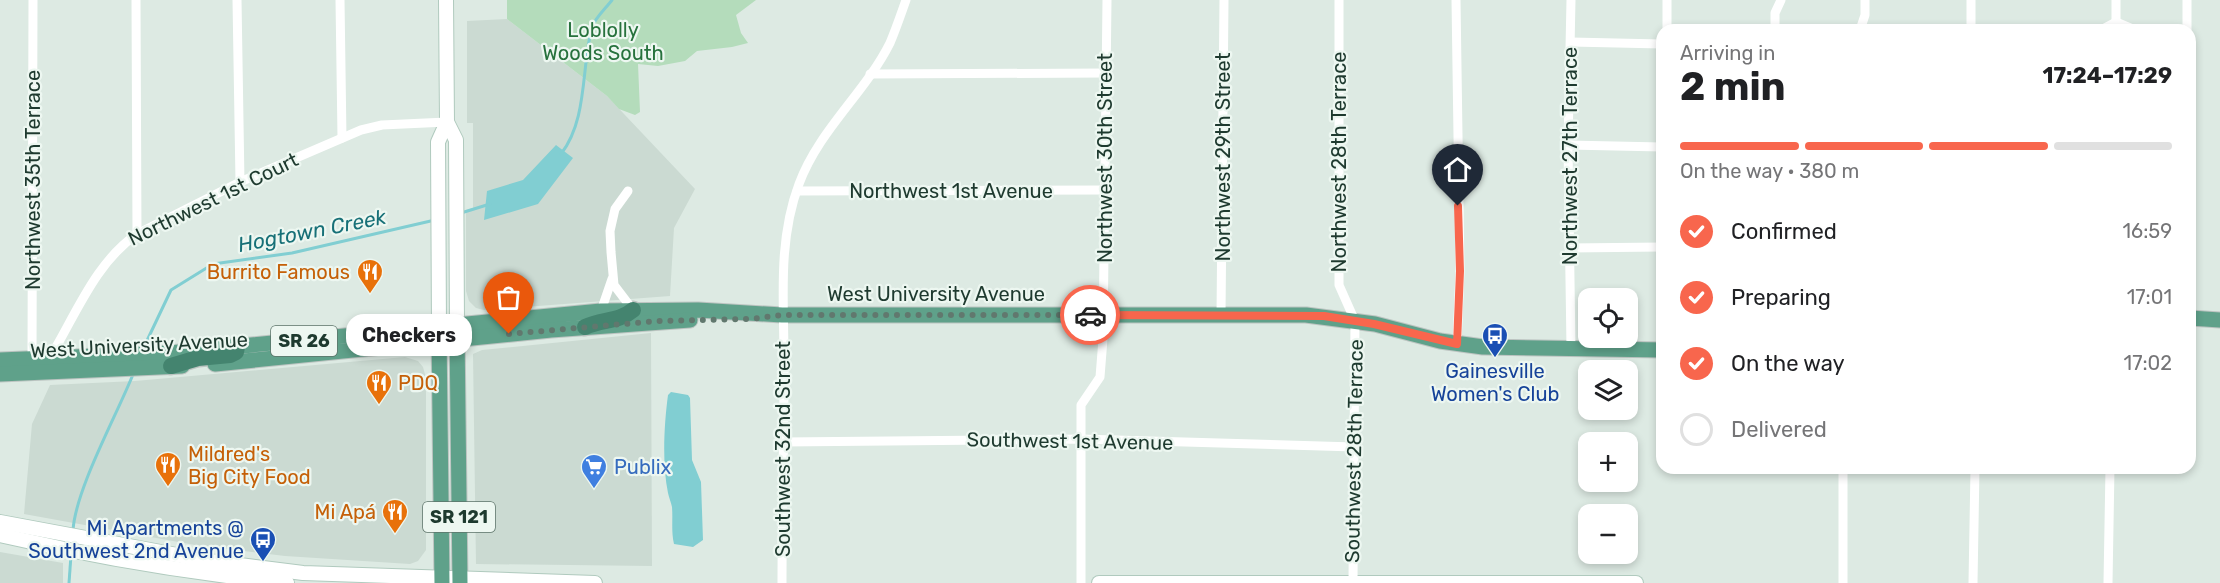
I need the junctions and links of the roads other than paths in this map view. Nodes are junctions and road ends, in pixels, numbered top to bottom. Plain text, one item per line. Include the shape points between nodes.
1 (33, 0) edge
2 (136, 0) edge
3 (237, 0) edge
4 (340, 0) edge
5 (446, 0) edge
6 (906, 0) edge
7 (1107, 0) edge
8 (1224, 0) edge
9 (1339, 0) edge
10 (1456, 0) edge
11 (1571, 0) edge
12 (1667, 0) edge
13 (1781, 0) edge
14 (1865, 0) edge
15 (1971, 0) edge
16 (2116, 0) edge
17 (2187, 0) edge
18 (2116, 22) junction
19 (1667, 24) edge
20 (1774, 24) edge
21 (1862, 24) edge
22 (1971, 24) edge
23 (2112, 24) edge
24 (2121, 24) edge
25 (2187, 24) edge
26 (1571, 42) junction
27 (1656, 44) edge
28 (1105, 73) junction
29 (870, 74) junction
30 (447, 122) junction
31 (342, 138) junction
32 (1568, 145) junction
33 (1656, 147) edge
34 (240, 182) junction
35 (1105, 190) junction
36 (796, 191) junction
37 (627, 192) dead end
38 (137, 234) junction
39 (1656, 247) edge
40 (1569, 248) junction
41 (612, 279) junction
42 (633, 310) junction
43 (601, 311) junction
44 (782, 315) junction
45 (1103, 315) junction
46 (1221, 315) junction
47 (2196, 318) edge
48 (2220, 320) edge
49 (1355, 321) junction
50 (585, 327) junction
51 (457, 332) junction
52 (439, 335) junction
53 (1457, 344) junction
54 (237, 347) joint
55 (1571, 348) junction
56 (1656, 350) edge
57 (0, 360) edge
58 (32, 360) junction
59 (170, 360) junction
60 (56, 366) junction
61 (0, 374) edge
62 (1080, 439) junction
63 (784, 442) junction
64 (1355, 447) junction
65 (1843, 474) edge
66 (1975, 474) edge
67 (2110, 474) edge
68 (0, 522) edge
69 (0, 535) edge
70 (139, 548) junction
71 (138, 563) junction
72 (442, 581) edge
73 (460, 582) edge
74 (1353, 582) edge
75 (1508, 582) edge
76 (287, 583) edge
77 (595, 583) edge
78 (782, 583) edge
79 (1081, 583) edge
80 (1099, 583) edge
81 (1636, 583) edge
82 (1843, 583) edge
83 (1973, 583) edge
84 (2108, 583) edge

1 - 58 street, Northwest 35th Terrace
2 - 38 street
3 - 34 street
4 - 31 street
5 - 30 main road, SR 121
6 - 29 street, Southwest 32nd Street via 889,44
7 - 28 street, Northwest 30th Street
8 - 46 street, Northwest 29th Street
9 - 49 street, Northwest 28th Terrace via 1339,285
10 - 53 street via 1460,271
11 - 26 street, Northwest 27th Terrace
12 - 19 street
13 - 20 street
14 - 21 street
15 - 22 street
16 - 18 street
17 - 25 street
18 - 23 street
18 - 24 street
26 - 27 street
26 - 32 street, Northwest 27th Terrace
28 - 29 street
28 - 35 street, Northwest 30th Street
29 - 36 street, Southwest 32nd Street via 820,142
30 - 31 street, Northwest 1st Court via 382,125
30 - 51 main road, SR 121 via 456,140
30 - 52 main road, SR 121 via 438,142
31 - 34 street, Northwest 1st Court
32 - 33 street
32 - 40 street, Northwest 27th Terrace
34 - 38 street, Northwest 1st Court
35 - 36 street, Northwest 1st Avenue
35 - 45 street, Northwest 30th Street
36 - 44 street, Southwest 32nd Street via 784,246
37 - 41 street via 615,209 610,231
38 - 60 street, Northwest 1st Court via 105,261 56,347
39 - 40 street
40 - 55 street, Northwest 27th Terrace
41 - 42 street
41 - 43 street
42 - 43 main road, West University Avenue / SR 26
42 - 44 main road, West University Avenue / SR 26
42 - 50 highway via 622,319 599,320
43 - 51 main road, West University Avenue / SR 26
44 - 45 main road, West University Avenue / SR 26
44 - 50 main road, West University Avenue / SR 26
44 - 63 street, Southwest 32nd Street
45 - 46 main road, West University Avenue / SR 26
45 - 62 street, Northwest 30th Street via 1100,377 1081,405
46 - 49 main road, West University Avenue / SR 26 via 1306,315
47 - 48 main road
49 - 53 main road, West University Avenue / SR 26
49 - 64 street, Southwest 28th Terrace
50 - 51 main road, West University Avenue / SR 26
51 - 52 main road, West University Avenue / SR 26
51 - 73 main road, SR 121
52 - 54 main road, West University Avenue / SR 26
52 - 59 main road, West University Avenue / SR 26
52 - 72 main road, SR 121
53 - 55 main road, West University Avenue / SR 26
54 - 59 highway via 230,355
55 - 56 main road, West University Avenue / SR 26
57 - 58 main road, West University Avenue / SR 26
58 - 60 main road, West University Avenue / SR 26
59 - 60 main road, West University Avenue / SR 26
60 - 61 main road, West University Avenue / SR 26
62 - 63 street, Southwest 1st Avenue
62 - 64 street, Southwest 1st Avenue
62 - 79 street, Northwest 30th Street
63 - 78 street, Southwest 32nd Street
64 - 74 street, Southwest 28th Terrace
65 - 82 street
66 - 83 street
67 - 84 street
68 - 70 main road
69 - 71 main road
70 - 71 main road
70 - 72 main road via 253,568
71 - 76 main road
72 - 73 main road
73 - 77 main road
74 - 75 main road
74 - 80 main road
75 - 81 main road

